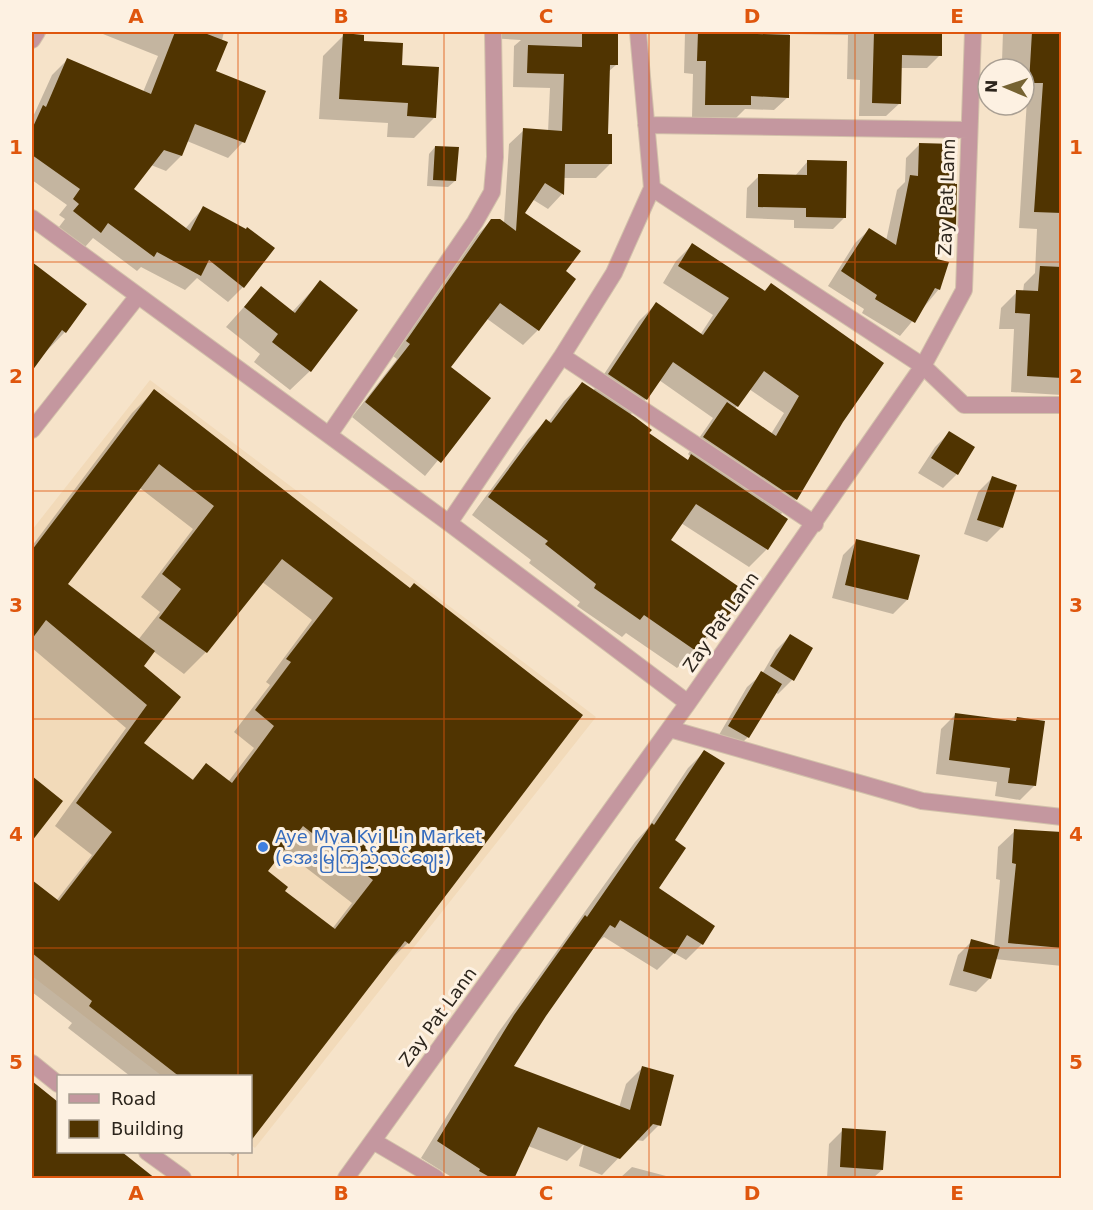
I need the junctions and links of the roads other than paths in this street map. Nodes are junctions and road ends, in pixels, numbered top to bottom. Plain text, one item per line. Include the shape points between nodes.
1 (37, 32) edge
2 (493, 32) edge
3 (638, 32) edge
4 (973, 32) edge
5 (32, 40) edge
6 (646, 125) junction
7 (969, 130) junction
8 (652, 188) junction
9 (32, 218) edge
10 (137, 297) junction
11 (562, 356) junction
12 (923, 366) junction
13 (1062, 405) edge
14 (32, 430) edge
15 (329, 435) junction
16 (449, 523) junction
17 (815, 524) junction
18 (688, 703) junction
19 (670, 729) junction
20 (1062, 817) edge
21 (32, 1063) edge
22 (57, 1083) edge
23 (373, 1142) junction
24 (148, 1153) edge
25 (183, 1179) edge
26 (346, 1179) edge
27 (436, 1179) edge

1 - 5 street
2 - 15 street via 492,192
3 - 6 street
4 - 7 street, Zay Pat Lann
6 - 7 street
6 - 8 street
7 - 12 street, Zay Pat Lann via 964,290
8 - 11 street via 614,273
8 - 12 street
9 - 10 street
10 - 14 street
10 - 15 street
11 - 16 street
11 - 17 street
12 - 13 street via 964,405
12 - 17 street, Zay Pat Lann
15 - 16 street
16 - 18 street
17 - 18 street, Zay Pat Lann
18 - 19 street, Zay Pat Lann
19 - 20 street via 922,801
19 - 23 street, Zay Pat Lann
21 - 22 street
23 - 26 street, Zay Pat Lann
23 - 27 street
24 - 25 street

